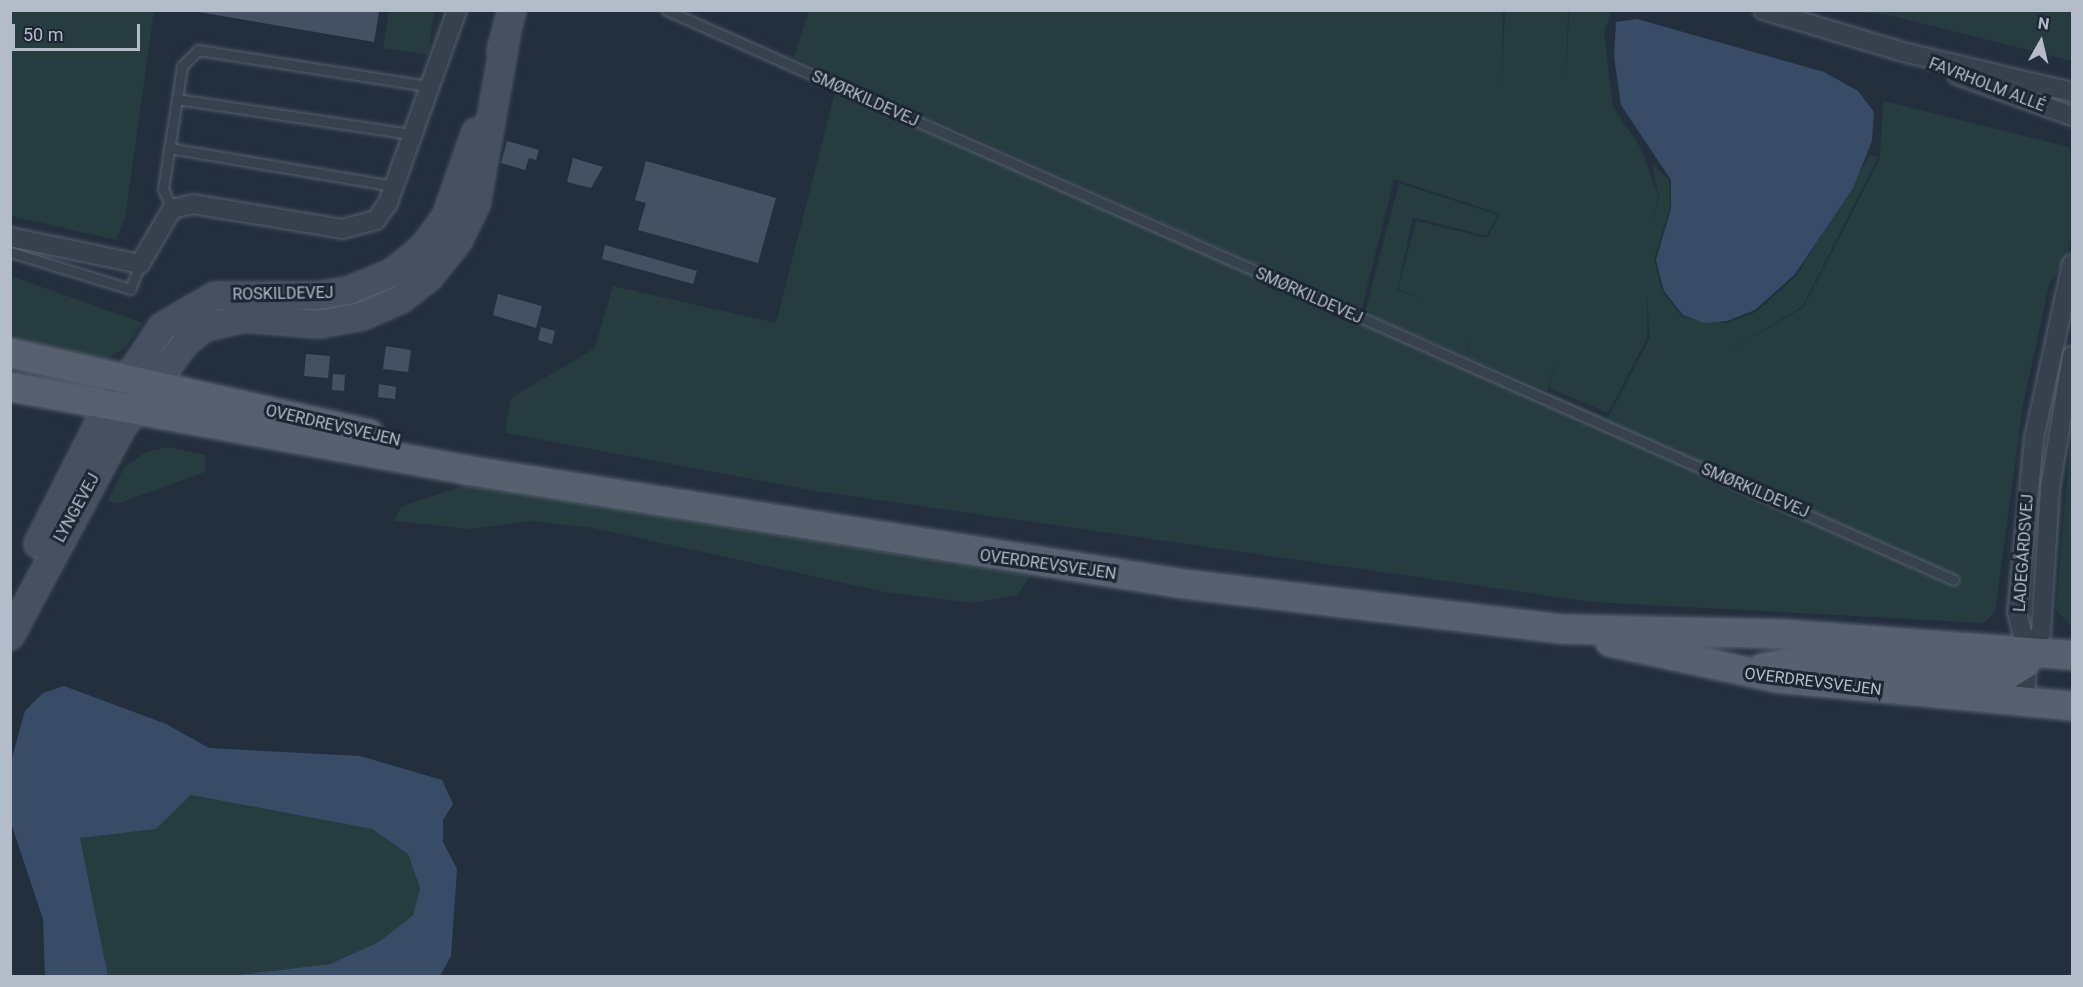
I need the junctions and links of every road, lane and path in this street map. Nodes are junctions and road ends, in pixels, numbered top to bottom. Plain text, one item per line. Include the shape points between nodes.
1 (456, 10) edge
2 (512, 10) edge
3 (666, 10) edge
4 (1763, 10) edge
5 (1903, 52) junction
6 (429, 86) junction
7 (2073, 92) edge
8 (177, 99) junction
9 (2073, 116) edge
10 (412, 134) junction
11 (169, 148) junction
12 (394, 186) junction
13 (172, 209) junction
14 (10, 237) edge
15 (10, 252) edge
16 (140, 264) junction
17 (2073, 264) edge
18 (10, 353) edge
19 (2073, 356) edge
20 (10, 372) edge
21 (10, 387) edge
22 (129, 396) junction
23 (540, 478) junction
24 (1954, 580) dead end
25 (10, 609) edge
26 (1559, 629) junction
27 (10, 636) edge
28 (2027, 652) junction
29 (2073, 655) edge
30 (1738, 672) junction
31 (2025, 703) junction
32 (2073, 706) edge

1 - 6 street
2 - 22 street, ROSKILDEVEJ via 476,204 458,241 429,277 400,299 351,304 319,324 243,318 220,322 185,343
3 - 24 lane, SMØRKILDEVEJ
4 - 5 street, FAVRHOLM ALLÉ
5 - 7 street, FAVRHOLM ALLÉ
5 - 9 street, FAVRHOLM ALLÉ
6 - 8 lane via 198,50 182,66
6 - 10 street
8 - 10 lane
8 - 11 lane
10 - 12 street
11 - 12 lane
11 - 13 lane via 163,189
12 - 13 street via 376,220 361,228 342,229 193,204
13 - 16 street
14 - 16 street
15 - 16 lane via 130,289
17 - 28 street, LADEGÅRDSVEJ via 2034,438 2017,612
18 - 22 main road
19 - 28 street, LADEGÅRDSVEJ via 2050,488 2041,633
20 - 22 main road
21 - 22 main road
22 - 23 main road, OVERDREVSVEJEN
22 - 23 main road, OVERDREVSVEJEN via 364,433
22 - 25 street, LYNGEVEJ via 43,533
22 - 27 street, LYNGEVEJ
23 - 26 main road, OVERDREVSVEJEN via 938,549
26 - 28 main road, OVERDREVSVEJEN via 1783,634
26 - 30 main road, OVERDREVSVEJEN
28 - 29 main road, OVERDREVSVEJEN
28 - 30 main road via 2025,664 2005,676 1806,661
28 - 31 street
30 - 31 main road, OVERDREVSVEJEN
31 - 32 main road, OVERDREVSVEJEN

